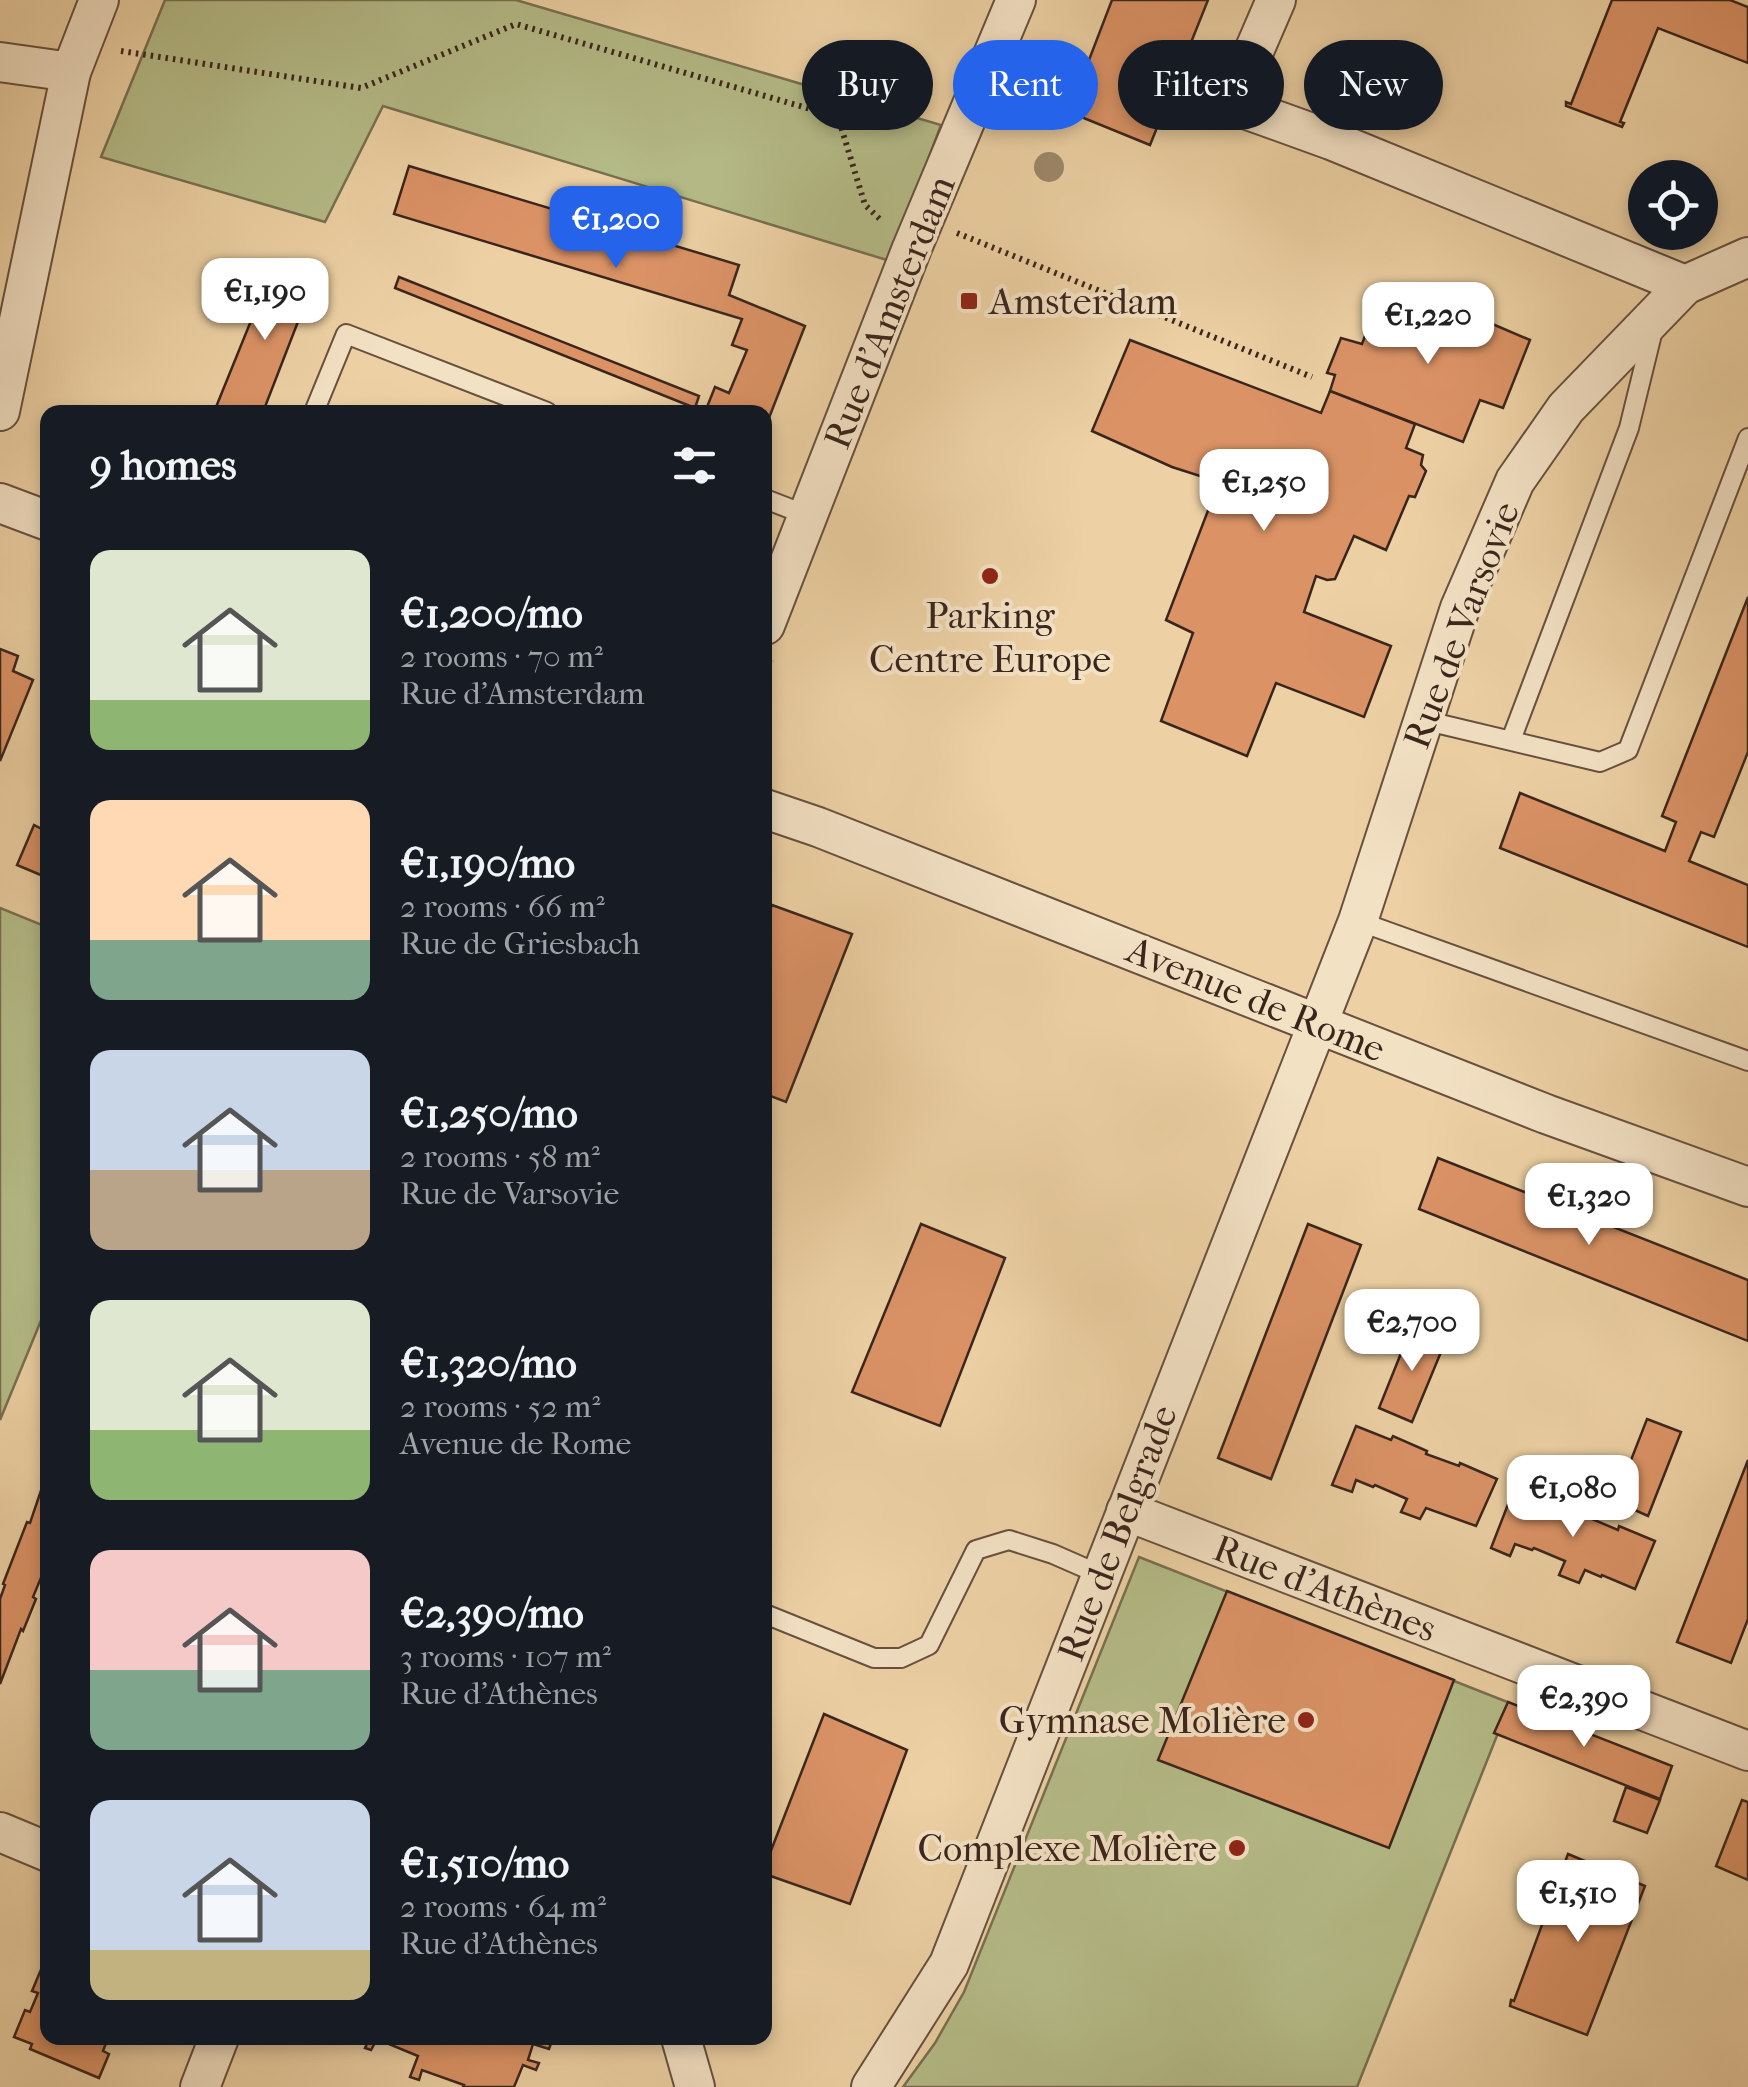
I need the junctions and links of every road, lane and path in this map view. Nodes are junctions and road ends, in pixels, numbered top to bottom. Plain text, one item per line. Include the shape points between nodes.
1 (99, 0) edge
2 (1016, 0) edge
3 (1276, 0) edge
4 (120, 51) dead end
5 (0, 62) edge
6 (71, 72) junction
7 (951, 231) dead end
8 (912, 248) junction
9 (1748, 257) edge
10 (1686, 285) junction
11 (1656, 314) junction
12 (1312, 377) dead end
13 (317, 405) edge
14 (529, 405) edge
15 (0, 411) edge
16 (1748, 438) edge
17 (772, 501) edge
18 (0, 503) edge
19 (809, 516) junction
20 (40, 518) edge
21 (772, 608) edge
22 (1423, 720) junction
23 (1511, 740) junction
24 (772, 811) edge
25 (1358, 921) junction
26 (1316, 1022) junction
27 (1748, 1061) edge
28 (1748, 1187) edge
29 (1126, 1510) junction
30 (1101, 1576) junction
31 (772, 1617) edge
32 (1748, 1751) edge
33 (0, 1832) edge
34 (40, 1849) edge
35 (216, 2045) edge
36 (683, 2045) edge
37 (200, 2087) edge
38 (695, 2087) edge
39 (871, 2087) edge

1 - 6 street
2 - 8 street, Rue d'Amsterdam
3 - 10 street via 1231,104
4 - 8 path via 362,88 516,24 838,117 865,205
5 - 6 street
6 - 15 street
7 - 12 path
8 - 19 street, Rue d'Amsterdam
9 - 10 street, Rue de Varsovie
10 - 11 street, Rue de Varsovie
11 - 22 street, Rue de Varsovie via 1566,408 1515,481 1460,608
11 - 23 lane via 1629,428
13 - 14 lane via 346,334
16 - 23 lane via 1628,750 1600,762
17 - 19 lane
18 - 20 street
19 - 21 street, Rue d'Amsterdam
22 - 23 lane
22 - 25 street, Rue de Varsovie
24 - 26 street, Avenue de Rome
25 - 26 street, Rue de Varsovie
25 - 27 lane
26 - 28 street, Avenue de Rome
26 - 29 street, Rue de Belgrade
29 - 30 street, Rue de Belgrade
29 - 32 street, Rue d'Athènes
30 - 31 lane via 1009,1540 976,1550 929,1645 901,1658 874,1658
30 - 39 street, Rue de Belgrade via 948,1964
33 - 34 street
35 - 37 street
36 - 38 street

